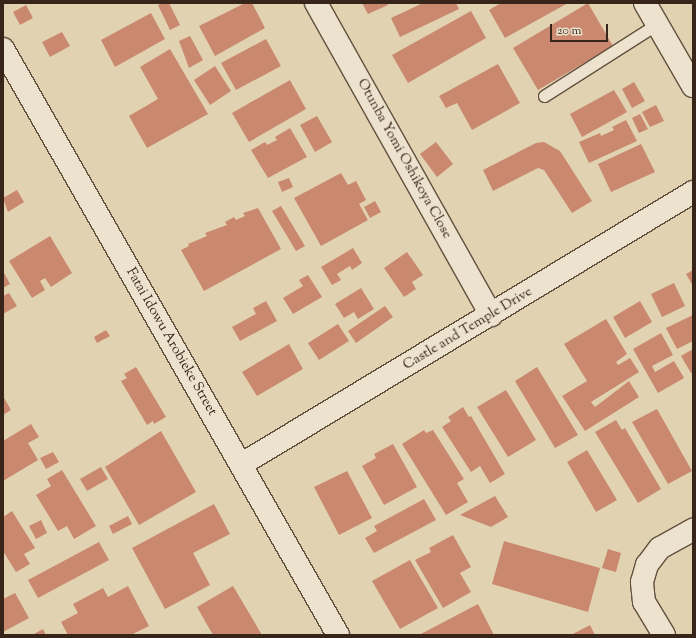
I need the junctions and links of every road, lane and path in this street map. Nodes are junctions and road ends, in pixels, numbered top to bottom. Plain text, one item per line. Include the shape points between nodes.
1 (316, 3) edge
2 (645, 3) edge
3 (657, 24) junction
4 (3, 49) edge
5 (693, 86) edge
6 (544, 96) dead end
7 (693, 192) edge
8 (491, 316) junction
9 (242, 464) junction
10 (693, 530) edge
11 (338, 635) edge
12 (664, 635) edge

1 - 8 street, Otunba Yomi Oshikoya Close
2 - 3 street
3 - 5 street
3 - 6 lane
4 - 9 street, Fatai Idowu Arobieke Street
7 - 8 street, Castle and Temple Drive
8 - 9 street, Castle and Temple Drive
9 - 11 street, Fatai Idowu Arobieke Street
10 - 12 street via 660,548 647,565 642,582 644,602

